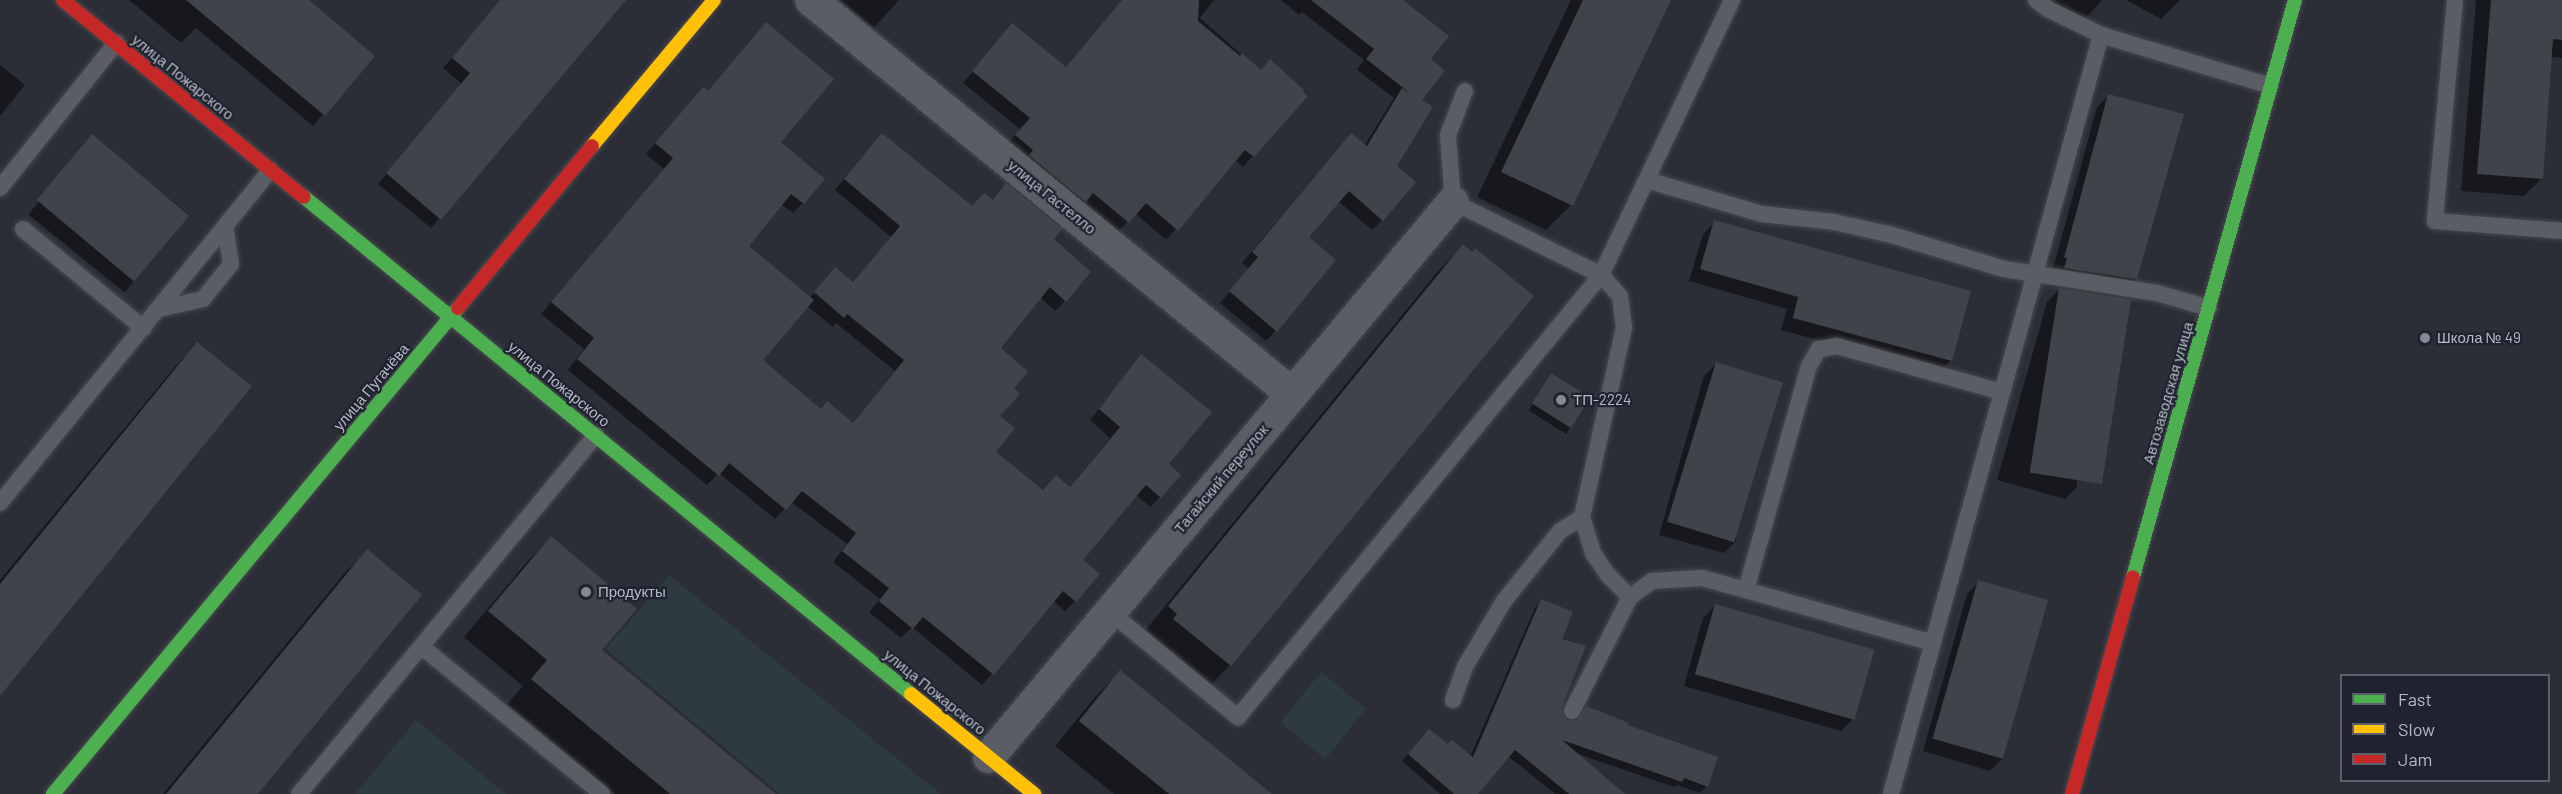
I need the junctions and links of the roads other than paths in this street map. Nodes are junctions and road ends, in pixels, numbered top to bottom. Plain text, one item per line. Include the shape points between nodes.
1 (63, 0) edge
2 (714, 0) edge
3 (811, 0) edge
4 (1732, 0) edge
5 (2036, 0) edge
6 (2295, 0) edge
7 (2455, 0) edge
8 (2101, 35) junction
9 (116, 43) junction
10 (2271, 86) junction
11 (1465, 92) dead end
12 (271, 170) junction
13 (1647, 180) junction
14 (0, 188) edge
15 (1453, 202) junction
16 (225, 227) junction
17 (23, 229) dead end
18 (2562, 231) edge
19 (1601, 275) junction
20 (2036, 276) junction
21 (2209, 308) junction
22 (159, 309) junction
23 (450, 317) junction
24 (143, 328) junction
25 (2002, 392) junction
26 (1292, 394) junction
27 (596, 435) junction
28 (0, 503) edge
29 (1582, 517) junction
30 (1746, 590) junction
31 (1630, 597) junction
32 (1110, 612) junction
33 (1933, 643) junction
34 (422, 647) junction
35 (1453, 700) dead end
36 (1572, 711) dead end
37 (989, 757) junction
38 (53, 794) edge
39 (299, 794) edge
40 (602, 794) edge
41 (1034, 794) edge
42 (1891, 794) edge
43 (2072, 794) edge

1 - 9 street, улица Пожарского
2 - 23 street, улица Пугачёва
3 - 26 street, улица Гастелло
4 - 13 lane
5 - 8 lane
6 - 10 street, Автозаводская улица
7 - 18 lane via 2435,221
8 - 10 lane
8 - 20 lane
9 - 12 street, улица Пожарского
9 - 14 lane
10 - 21 street, Автозаводская улица
11 - 15 lane via 1448,135
12 - 16 lane
12 - 23 street, улица Пожарского
13 - 19 lane
13 - 20 lane via 1762,214 1834,222 1892,235 1949,255
15 - 19 lane
15 - 26 street, Тагайский переулок
16 - 22 lane
16 - 22 lane via 231,264 202,299
17 - 24 lane
19 - 29 lane via 1620,296 1624,328
19 - 32 lane via 1238,717
20 - 21 lane via 2157,293
20 - 25 lane
21 - 43 street, Автозаводская улица
22 - 24 lane
23 - 27 street, улица Пожарского
23 - 38 street, улица Пугачёва
24 - 28 lane
25 - 30 lane via 1837,346 1819,349 1809,366
25 - 33 lane
26 - 32 street, Тагайский переулок
27 - 34 lane
27 - 37 street, улица Пожарского
29 - 31 lane via 1593,553
29 - 35 lane via 1560,531 1504,601 1466,665
30 - 31 lane via 1702,578 1662,580 1652,581
30 - 33 lane
31 - 36 lane
32 - 37 street, Тагайский переулок
33 - 42 lane
34 - 39 lane
34 - 40 lane
37 - 41 street, улица Пожарского

